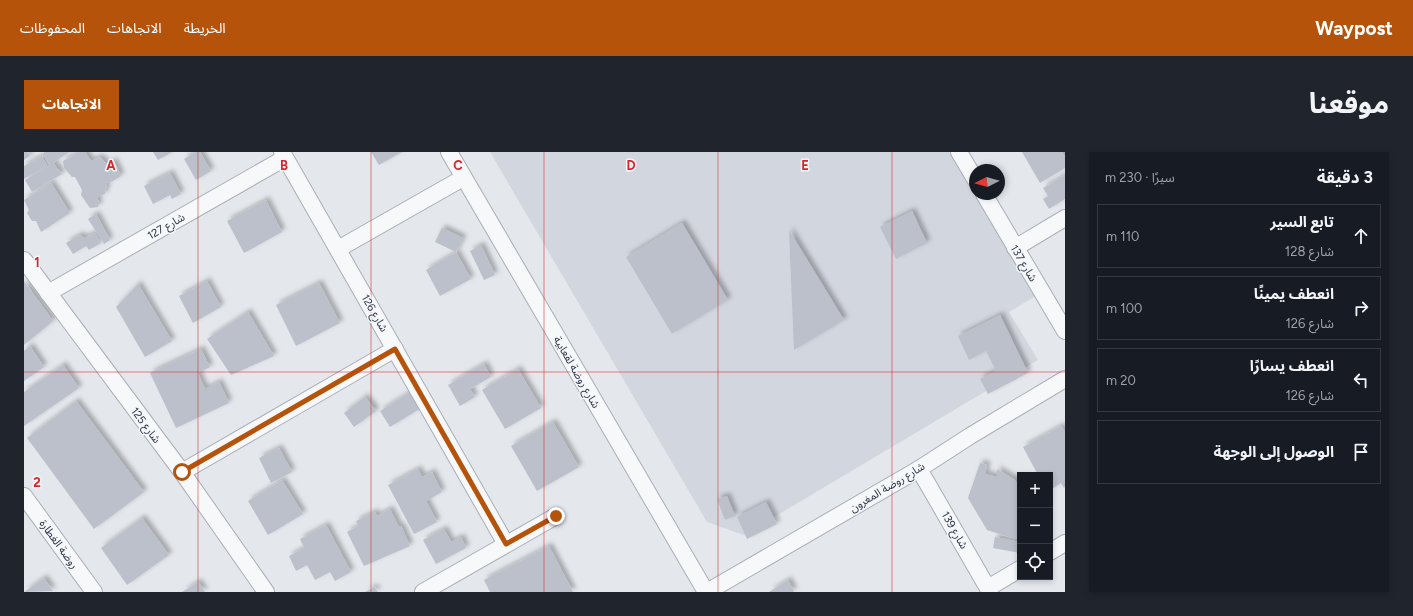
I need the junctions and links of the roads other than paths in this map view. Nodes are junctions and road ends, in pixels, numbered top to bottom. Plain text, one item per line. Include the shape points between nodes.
1 (448, 152) edge
2 (959, 152) edge
3 (283, 155) edge
4 (969, 169) edge
5 (463, 178) junction
6 (987, 200) edge
7 (1065, 218) edge
8 (1015, 248) junction
9 (338, 250) junction
10 (24, 260) edge
11 (48, 293) junction
12 (1065, 331) edge
13 (395, 349) junction
14 (1065, 379) edge
15 (919, 469) junction
16 (182, 472) junction
17 (24, 496) edge
18 (556, 516) dead end
19 (1065, 543) edge
20 (506, 544) junction
21 (1053, 550) edge
22 (1017, 571) edge
23 (989, 590) edge
24 (94, 592) edge
25 (266, 592) edge
26 (422, 592) edge
27 (706, 592) edge

1 - 5 street, شارع روضة لقعابية
2 - 4 street
3 - 9 street, شارع 126
3 - 11 street, شارع 127
5 - 9 street
5 - 27 street, شارع روضة لقعابية
6 - 8 street, شارع 137
7 - 8 street
8 - 12 street, شارع 137
9 - 13 street, شارع 126
10 - 11 street, شارع 125
11 - 16 street, شارع 125
13 - 16 street
13 - 20 street, شارع 126
14 - 15 street, شارع روضة المغرون
15 - 23 street, شارع 139
15 - 27 street, شارع روضة المغرون
16 - 25 street, شارع 125
17 - 24 street, روضة الغطارة
18 - 20 street
19 - 21 street
20 - 26 street
22 - 23 street

